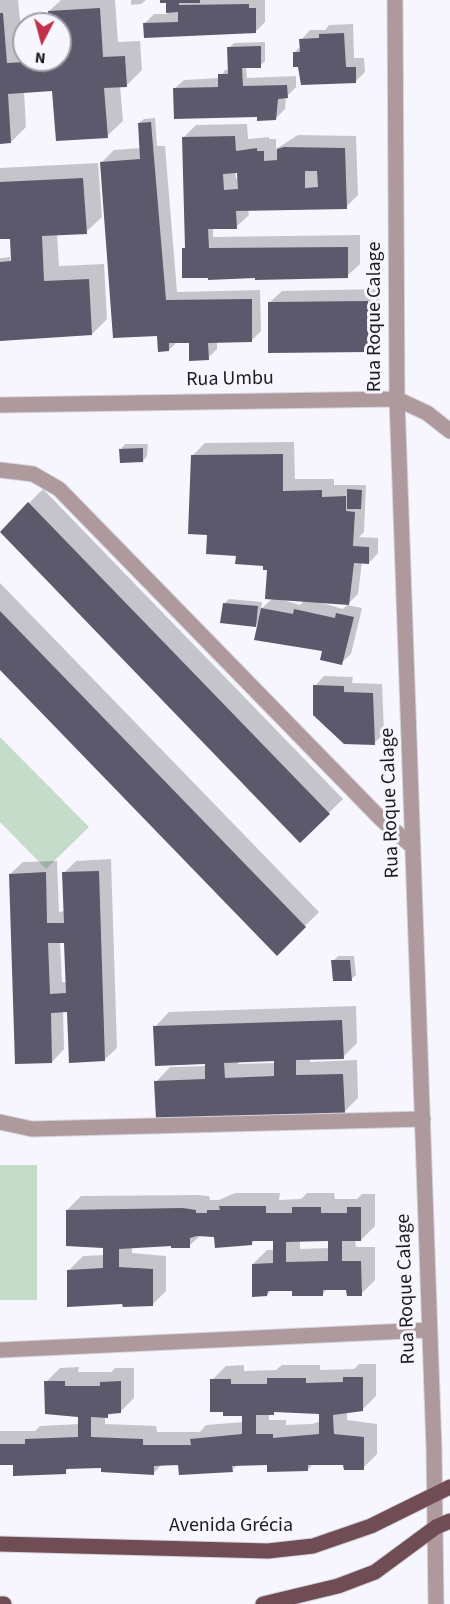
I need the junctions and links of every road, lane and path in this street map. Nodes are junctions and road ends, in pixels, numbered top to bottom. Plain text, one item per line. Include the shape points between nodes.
1 (395, 0) edge
2 (398, 399) junction
3 (0, 405) edge
4 (450, 431) edge
5 (0, 470) edge
6 (413, 846) junction
7 (423, 1119) junction
8 (0, 1122) edge
9 (428, 1330) junction
10 (0, 1350) edge
11 (443, 1490) edge
12 (443, 1524) edge
13 (0, 1544) edge
14 (263, 1604) edge
15 (436, 1604) edge

1 - 2 street, Rua Roque Calage
2 - 3 street, Rua Umbu
2 - 4 street, Rua Umbu via 427,413
2 - 6 street, Rua Roque Calage
5 - 6 street via 33,474 59,489 381,819
6 - 7 street, Rua Roque Calage
7 - 8 street via 32,1129
7 - 9 street, Rua Roque Calage
9 - 10 street
9 - 11 street, Rua Roque Calage
11 - 12 street, Rua Roque Calage
11 - 13 main road, Avenida Grécia via 371,1526 313,1546 268,1551
12 - 14 main road via 375,1572 338,1586
12 - 15 street, Rua Roque Calage

